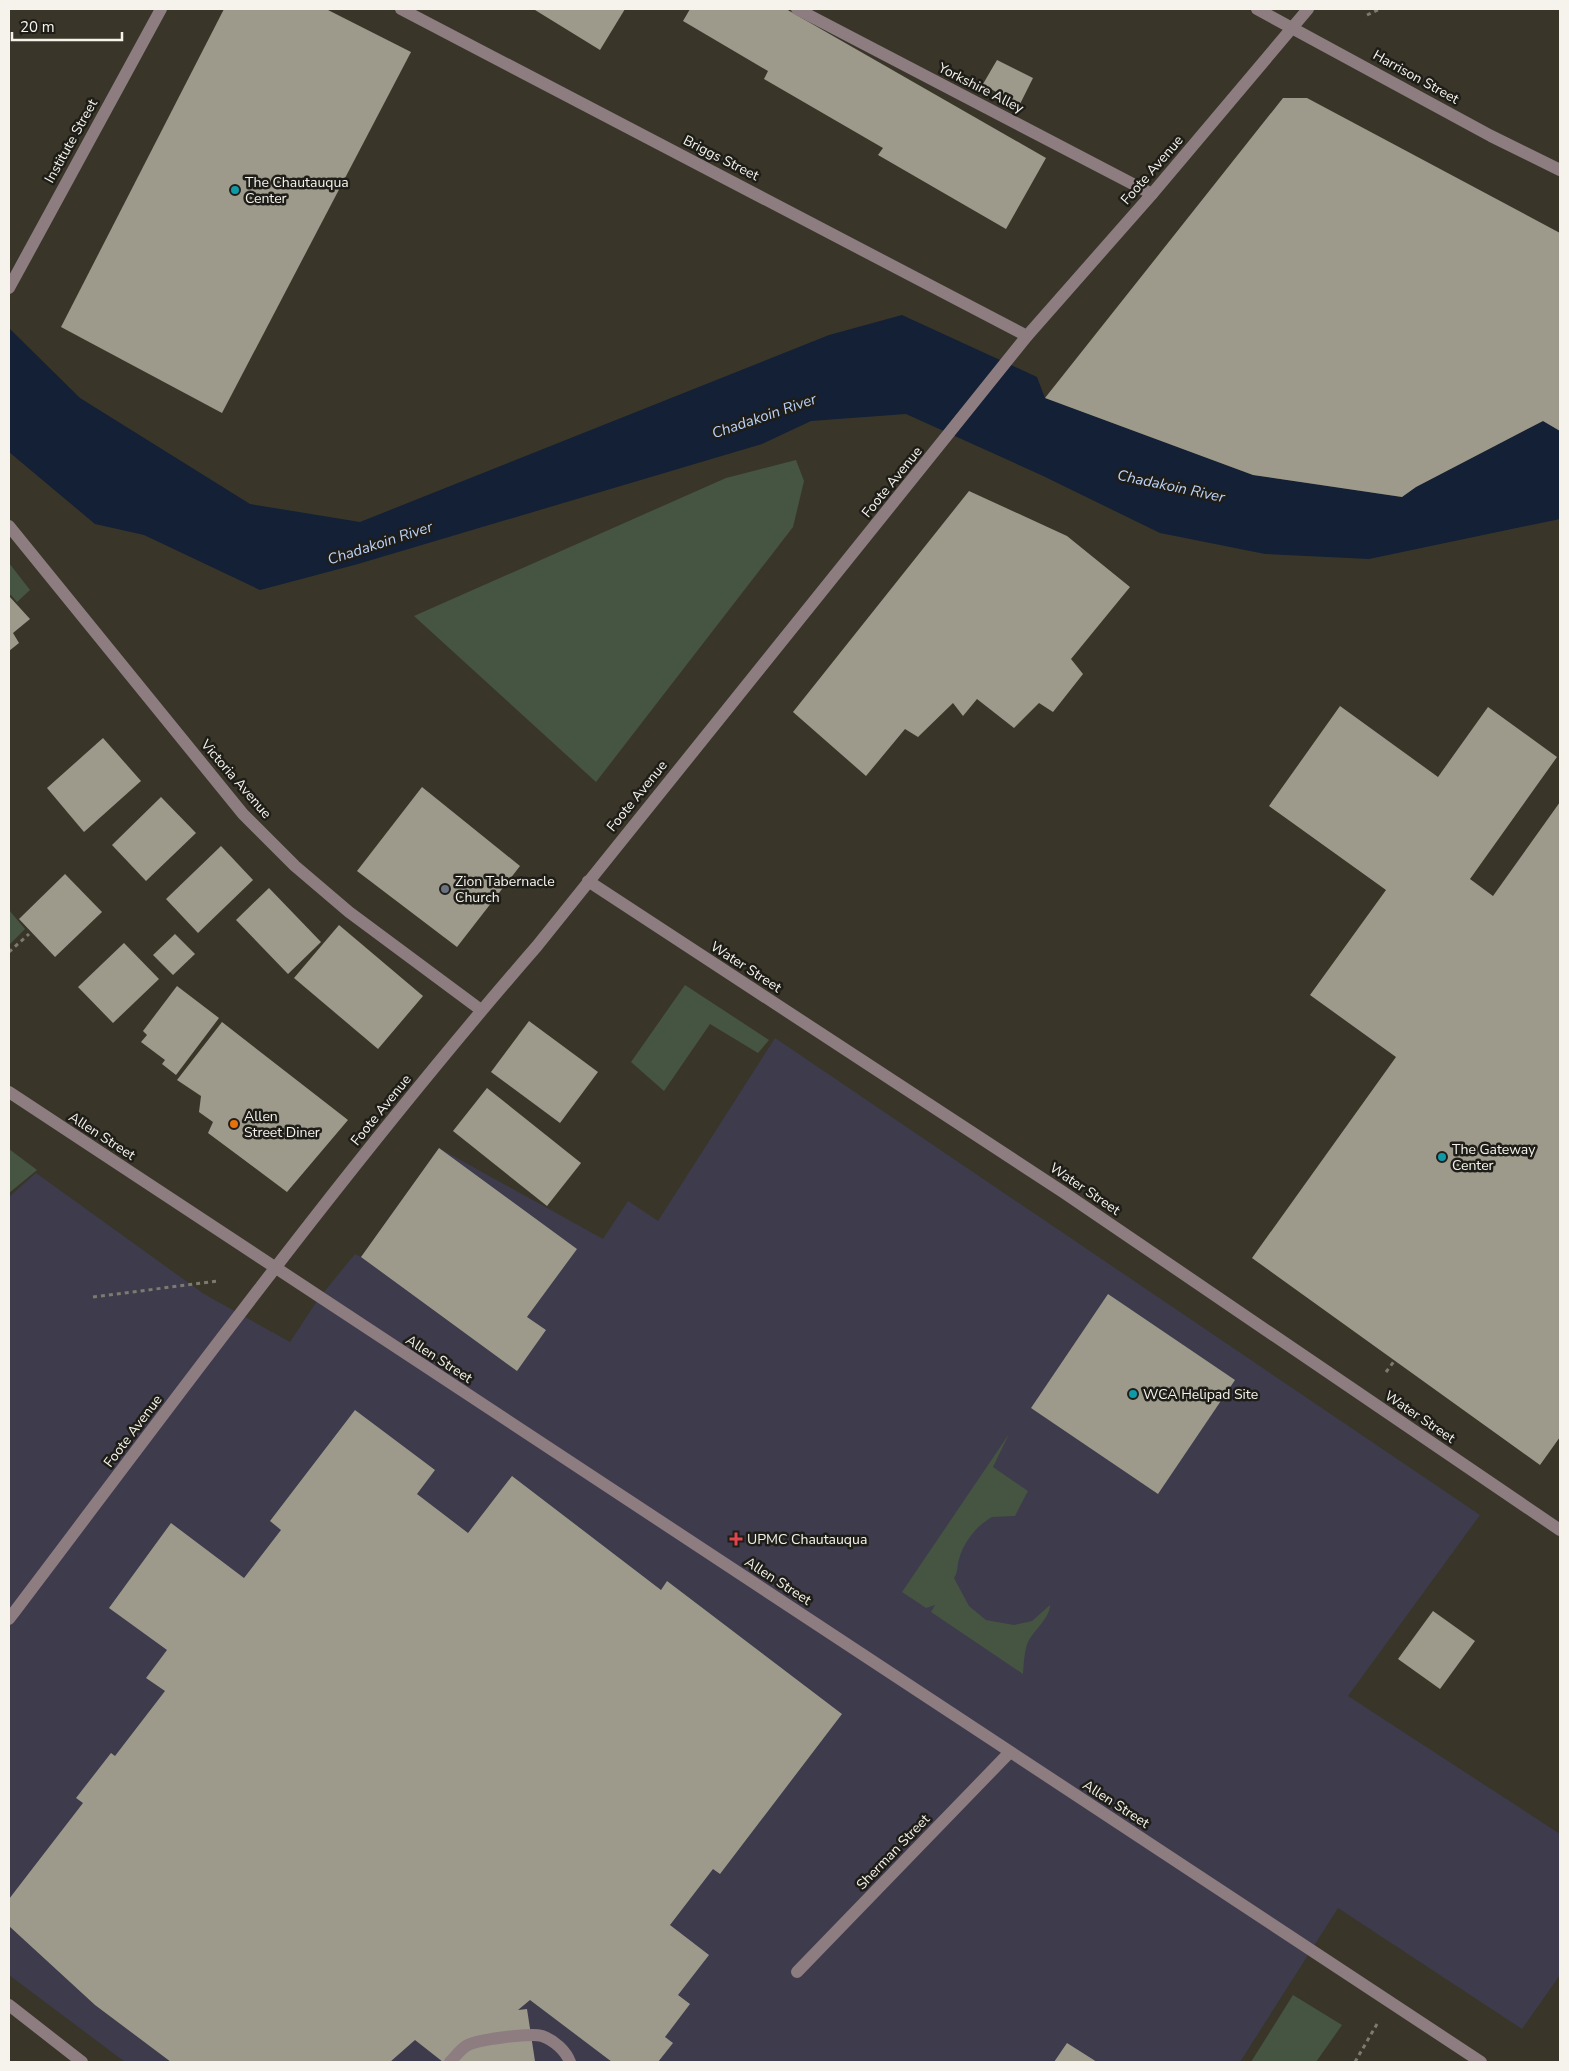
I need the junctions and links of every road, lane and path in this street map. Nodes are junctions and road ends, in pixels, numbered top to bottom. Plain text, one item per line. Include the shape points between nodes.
1 (161, 9) edge
2 (401, 9) edge
3 (797, 9) edge
4 (1257, 9) edge
5 (1308, 9) edge
6 (1380, 9) edge
7 (1367, 15) dead end
8 (1294, 27) junction
9 (1560, 170) edge
10 (1152, 194) junction
11 (9, 288) edge
12 (1027, 336) junction
13 (9, 526) edge
14 (588, 881) junction
15 (29, 934) dead end
16 (9, 952) edge
17 (482, 1010) junction
18 (9, 1092) edge
19 (275, 1269) junction
20 (218, 1281) dead end
21 (92, 1297) dead end
22 (1395, 1360) dead end
23 (1386, 1372) dead end
24 (1560, 1530) edge
25 (9, 1619) edge
26 (1010, 1752) junction
27 (797, 1972) dead end
28 (9, 2006) edge
29 (1377, 2024) dead end
30 (82, 2062) edge
31 (450, 2062) edge
32 (570, 2062) edge
33 (1355, 2062) edge
34 (1480, 2062) edge

1 - 11 street, Institute Street
2 - 12 street, Briggs Street
3 - 10 street, Yorkshire Alley
4 - 8 street, Harrison Street
5 - 8 street, Foote Avenue
6 - 7 path
8 - 9 street, Harrison Street via 1491,136
8 - 10 street, Foote Avenue
10 - 12 street, Foote Avenue
12 - 14 street, Foote Avenue
13 - 17 street, Victoria Avenue via 243,814 294,866 349,912
14 - 17 street, Foote Avenue
14 - 24 street, Water Street via 1063,1192
15 - 16 path
17 - 19 street, Foote Avenue
18 - 19 street, Allen Street
19 - 25 street, Foote Avenue
19 - 26 street, Allen Street
20 - 21 path
22 - 23 path
26 - 27 street, Sherman Street
26 - 34 street, Allen Street
28 - 30 street
29 - 33 path
31 - 32 street via 467,2045 479,2041 542,2036 558,2046

